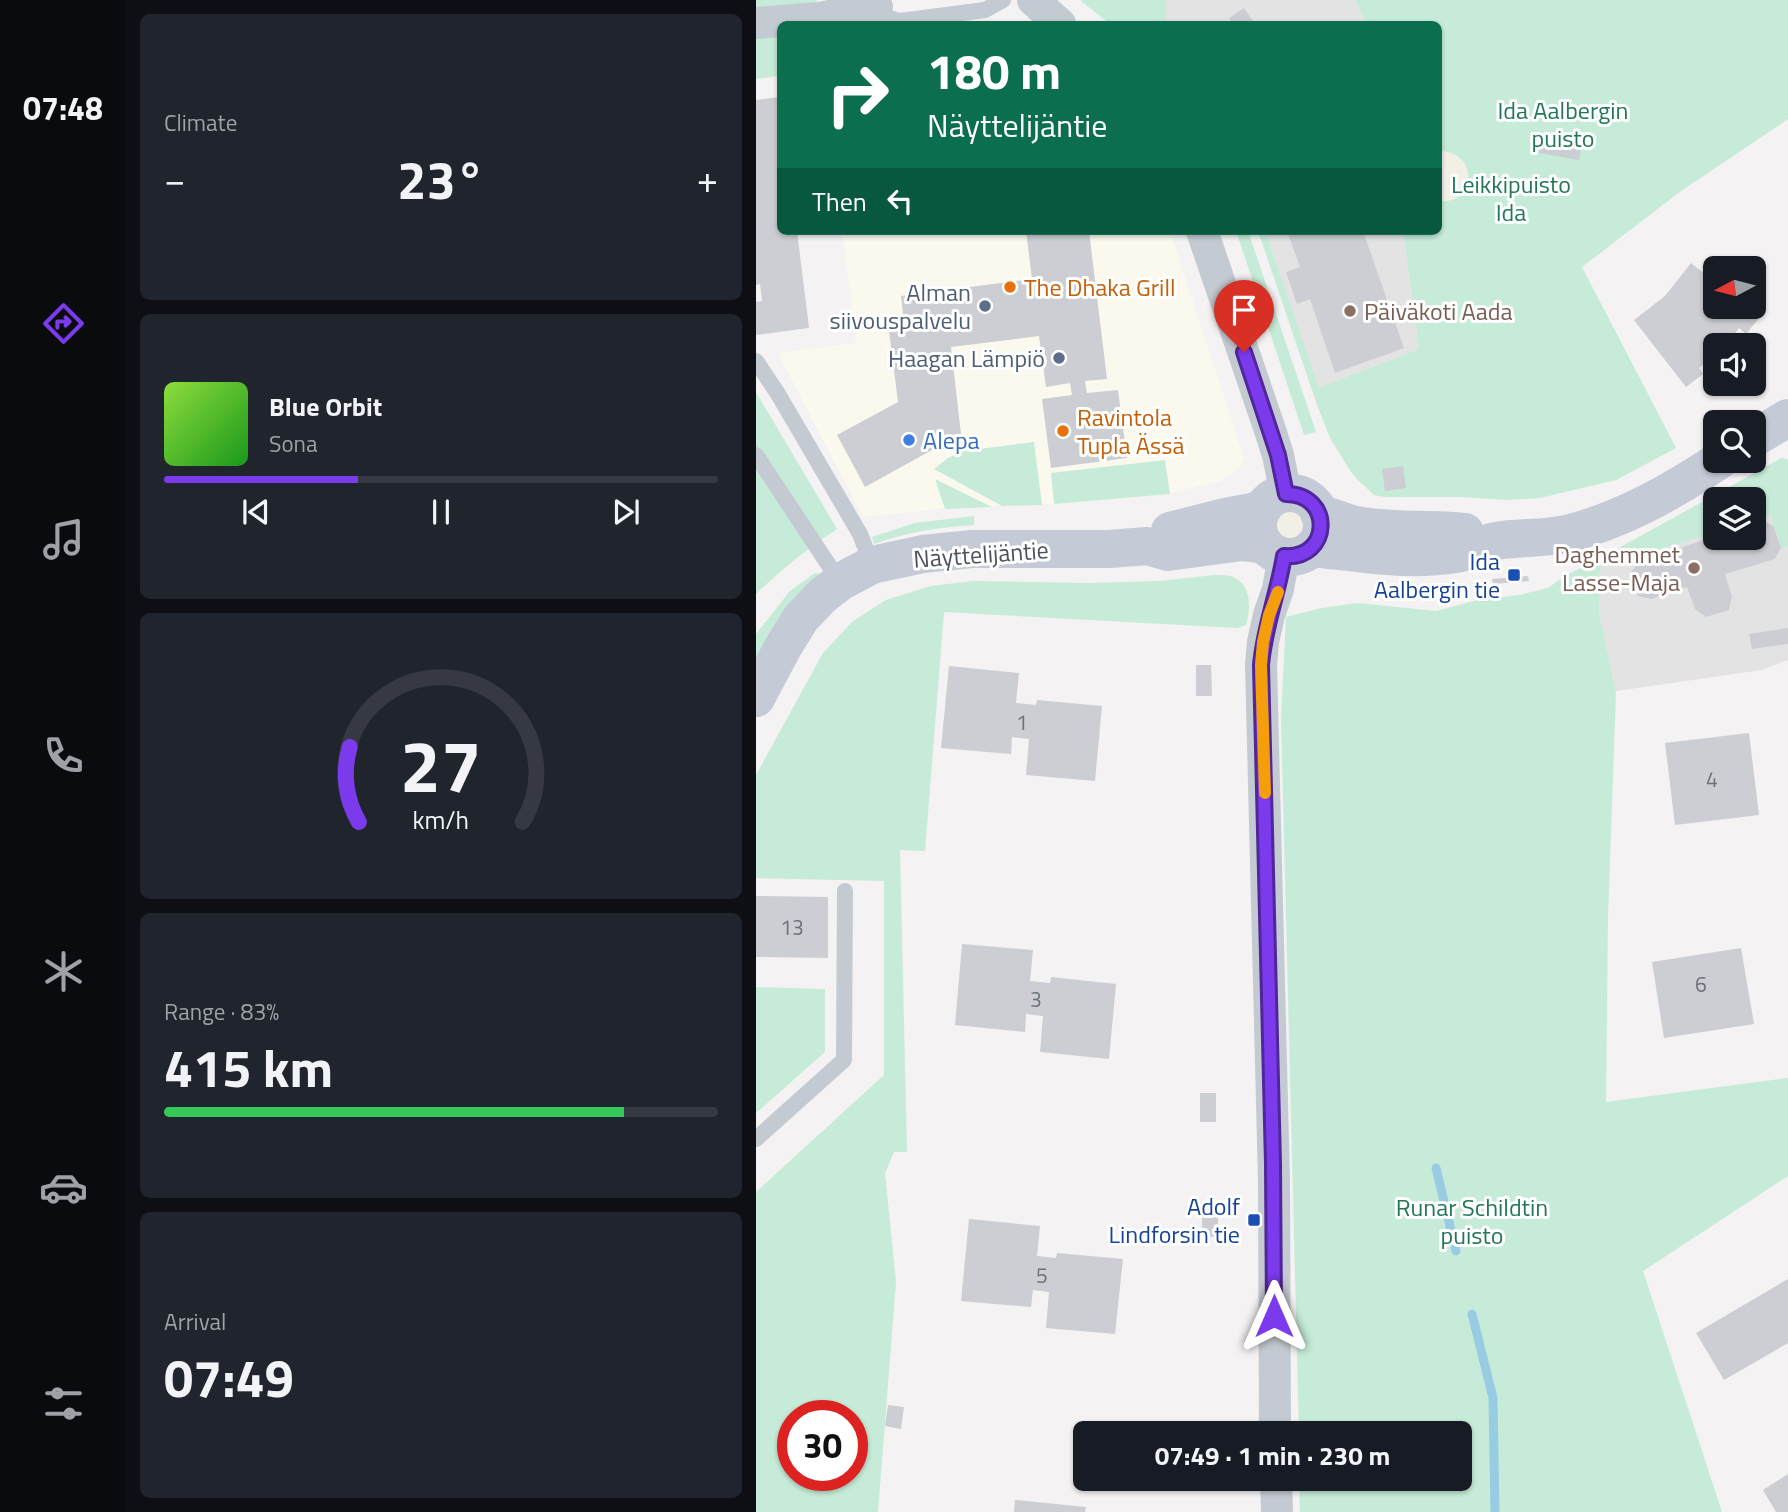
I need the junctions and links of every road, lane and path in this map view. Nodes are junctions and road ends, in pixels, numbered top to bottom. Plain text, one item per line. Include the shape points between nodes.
1 (1003, 0) edge
2 (1033, 0) edge
3 (877, 4) edge
4 (777, 21) edge
5 (782, 21) edge
6 (1057, 21) edge
7 (756, 23) edge
8 (1203, 235) edge
9 (756, 361) edge
10 (1788, 418) edge
11 (1766, 431) edge
12 (756, 455) edge
13 (1703, 472) edge
14 (1275, 501) junction
15 (1295, 541) junction
16 (1147, 547) junction
17 (856, 573) junction
18 (756, 698) edge
19 (845, 891) dead end
20 (756, 1139) edge
21 (1275, 1421) edge
22 (1276, 1491) edge
23 (1277, 1512) edge

1 - 3 lane via 985,10 900,21 885,17
2 - 6 street
3 - 5 street via 820,18
4 - 7 street
8 - 14 street via 1278,455
9 - 17 lane via 860,534
10 - 11 main road
12 - 17 lane
13 - 15 main road, Näyttelijäntie via 1630,512 1580,530 1494,541 1473,551 1368,556
14 - 15 main road via 1258,520 1261,539
14 - 15 main road, Näyttelijäntie via 1300,495 1315,506
14 - 16 main road, Näyttelijäntie via 1252,512 1176,529
15 - 16 main road, Näyttelijäntie via 1242,542 1168,552
15 - 21 street via 1269,615 1261,665
16 - 17 main road, Näyttelijäntie via 972,549 923,554
17 - 18 main road, Näyttelijäntie via 822,596 801,618
19 - 20 lane via 844,1060
22 - 23 street

